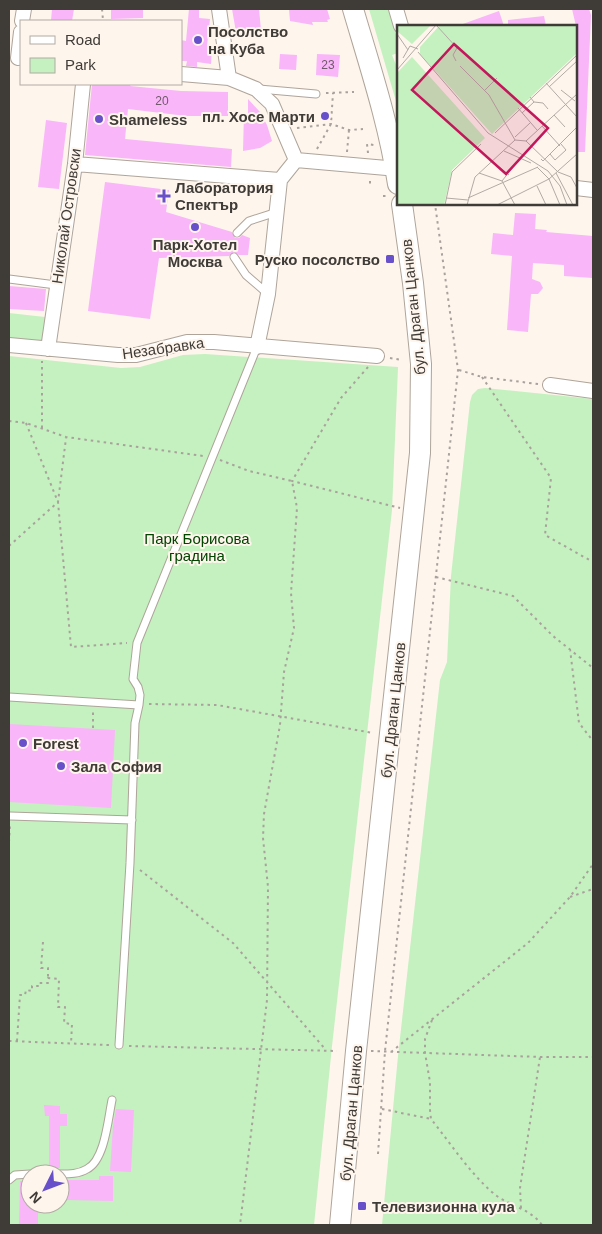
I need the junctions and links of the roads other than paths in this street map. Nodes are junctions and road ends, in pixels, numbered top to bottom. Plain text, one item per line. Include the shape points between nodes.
1 (220, 9) edge
2 (353, 9) edge
3 (396, 9) edge
4 (401, 25) edge
5 (20, 37) edge
6 (16, 58) edge
7 (182, 74) edge
8 (229, 78) junction
9 (83, 85) edge
10 (256, 89) junction
11 (316, 94) dead end
12 (303, 161) junction
13 (75, 164) junction
14 (280, 180) junction
15 (394, 186) edge
16 (577, 188) edge
17 (593, 190) edge
18 (397, 201) edge
19 (398, 205) edge
20 (278, 212) junction
21 (237, 233) dead end
22 (234, 257) dead end
23 (9, 279) edge
24 (56, 285) junction
25 (268, 294) junction
26 (9, 345) edge
27 (257, 347) junction
28 (45, 349) junction
29 (377, 356) road end
30 (550, 385) road end
31 (593, 390) edge
32 (9, 697) edge
33 (139, 705) junction
34 (10, 816) dead end
35 (132, 820) junction
36 (119, 1045) road end
37 (112, 1100) dead end
38 (70, 1173) edge
39 (20, 1175) edge
40 (9, 1180) edge
41 (341, 1222) edge

1 - 8 street
2 - 15 main road, бул. Драган Цанков via 377,91
3 - 4 street
5 - 6 street
7 - 8 street
8 - 10 street
9 - 13 street, Николай Островски
10 - 11 lane
10 - 12 street via 272,104
12 - 14 street
12 - 15 street via 347,165
13 - 14 street
13 - 24 street, Николай Островски
14 - 20 street
15 - 18 main road, бул. Драган Цанков
16 - 17 street
19 - 41 main road, бул. Драган Цанков via 413,283 421,364 420,453 357,1041
20 - 21 lane via 249,221
20 - 25 street
22 - 25 lane via 246,275
23 - 24 lane
24 - 28 street, Николай Островски
25 - 27 street
26 - 28 street, Незабравка
27 - 28 street, Незабравка via 187,342 136,355
27 - 29 street, Незабравка
27 - 33 lane via 137,643 134,679
30 - 31 street
32 - 33 lane
33 - 35 lane via 135,723
34 - 35 lane
35 - 36 lane
37 - 38 lane via 104,1144 96,1162 88,1169
39 - 40 lane

